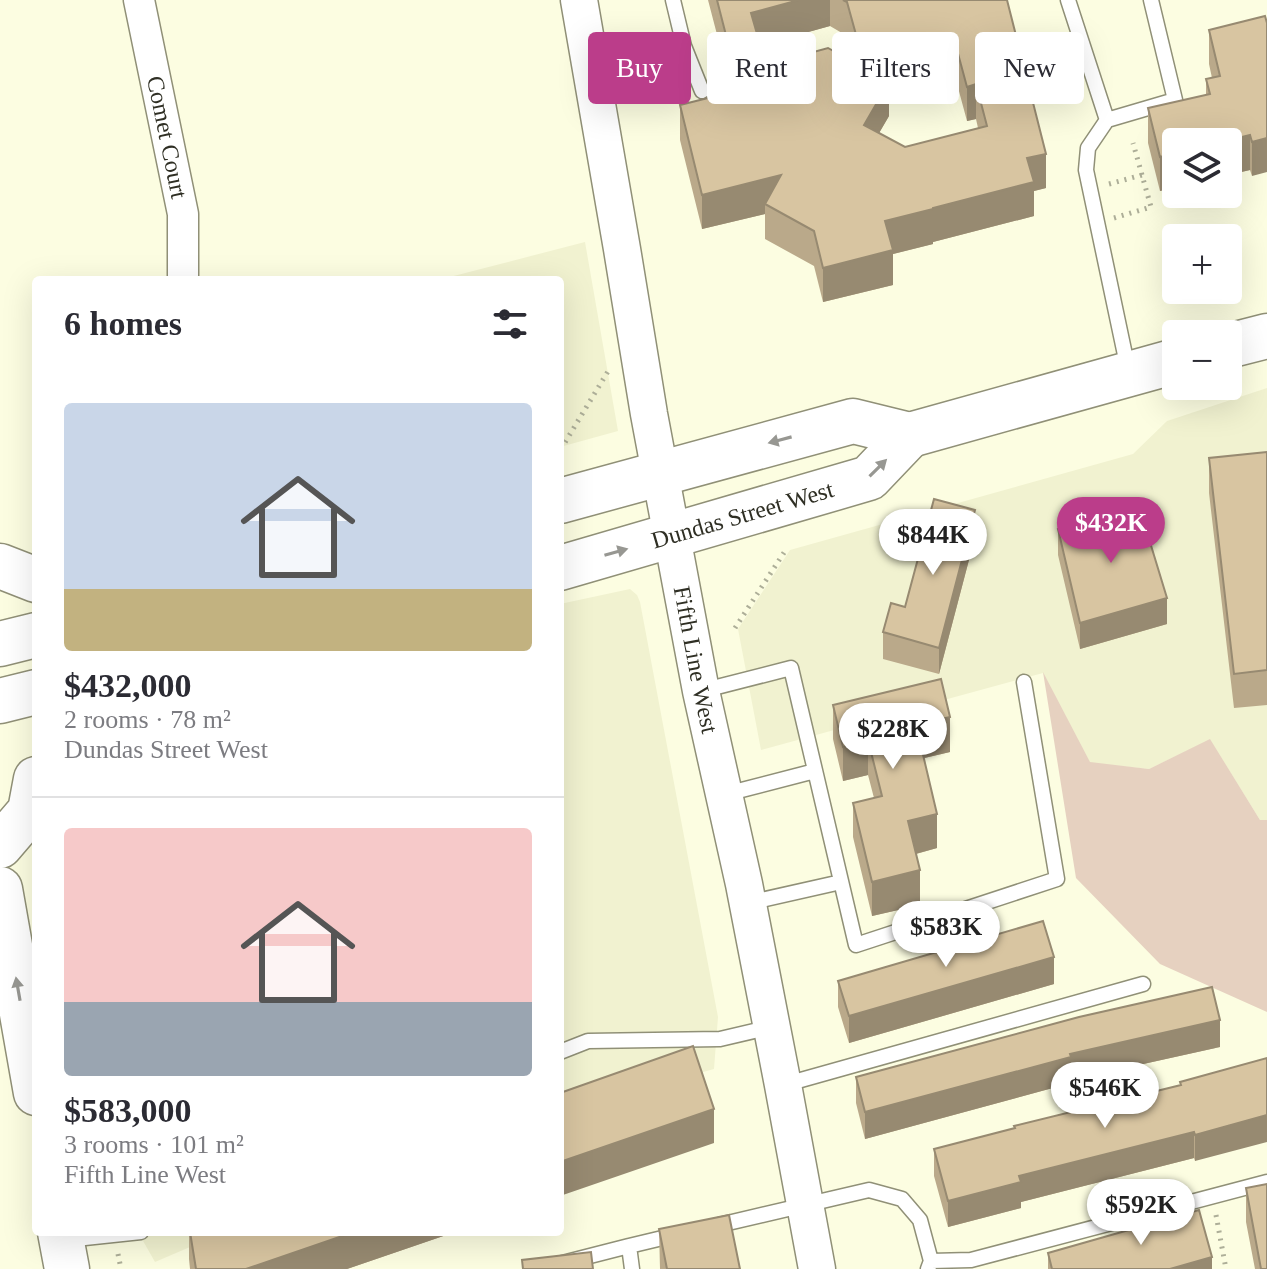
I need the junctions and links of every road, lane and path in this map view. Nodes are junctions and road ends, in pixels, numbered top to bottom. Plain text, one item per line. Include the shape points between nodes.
1 (139, 0) edge
2 (579, 0) edge
3 (673, 0) edge
4 (1068, 0) edge
5 (1151, 0) edge
6 (681, 32) edge
7 (588, 53) edge
8 (691, 64) edge
9 (702, 91) dead end
10 (597, 104) edge
11 (1107, 120) junction
12 (1133, 143) dead end
13 (1142, 175) junction
14 (1089, 189) junction
15 (1097, 222) junction
16 (183, 276) edge
17 (1267, 336) edge
18 (1242, 342) edge
19 (1162, 365) edge
20 (610, 368) dead end
21 (1129, 374) junction
22 (910, 435) junction
23 (564, 444) edge
24 (660, 474) junction
25 (564, 500) edge
26 (672, 536) junction
27 (787, 548) dead end
28 (0, 566) edge
29 (564, 567) edge
30 (32, 578) edge
31 (735, 628) dead end
32 (32, 636) edge
33 (0, 644) edge
34 (1024, 682) dead end
35 (701, 691) junction
36 (32, 693) edge
37 (0, 701) edge
38 (815, 771) junction
39 (724, 794) junction
40 (32, 800) edge
41 (0, 846) edge
42 (841, 882) junction
43 (0, 889) edge
44 (747, 903) junction
45 (1143, 984) dead end
46 (771, 1027) junction
47 (564, 1050) edge
48 (32, 1070) edge
49 (783, 1085) junction
50 (1267, 1182) edge
51 (1213, 1196) junction
52 (804, 1204) junction
53 (120, 1236) edge
54 (629, 1246) junction
55 (63, 1247) edge
56 (930, 1265) edge
57 (539, 1269) edge
58 (632, 1269) edge
59 (817, 1269) edge
60 (1226, 1269) edge

1 - 16 street, Comet Court via 183,214
2 - 7 street, Fifth Line West
3 - 6 lane
4 - 11 lane
5 - 11 lane via 1175,100
8 - 9 lane
10 - 24 street, Fifth Line West
11 - 14 lane via 1088,148
12 - 13 path
13 - 14 path
13 - 15 path via 1151,207
14 - 15 lane
15 - 21 lane
17 - 18 main road
19 - 21 main road
20 - 23 path
21 - 22 main road
22 -> 24 main road via 853,421
26 -> 22 main road, Dundas Street West via 869,478
24 - 25 main road
24 - 26 street, Fifth Line West
29 -> 26 main road, Dundas Street West
26 - 35 street, Fifth Line West
27 - 31 path
28 - 30 main road
32 - 33 main road
34 - 42 lane via 1057,879 856,945
35 - 38 lane via 791,668
35 - 39 street, Fifth Line West
36 - 37 main road
38 - 39 lane
38 - 42 lane
39 - 44 street, Fifth Line West
40 - 41 main road via 30,811
42 - 44 lane
48 -> 43 main road
44 - 46 street, Fifth Line West
45 - 49 lane
46 - 47 lane via 720,1039 588,1041
46 - 49 street, Fifth Line West
49 - 52 street, Fifth Line West
50 - 51 lane
51 - 56 lane via 971,1260
51 - 60 path
52 - 54 lane
52 - 56 lane via 869,1190 902,1199 920,1220
52 - 59 street, Fifth Line West
53 - 55 lane
54 - 57 lane
54 - 58 lane

